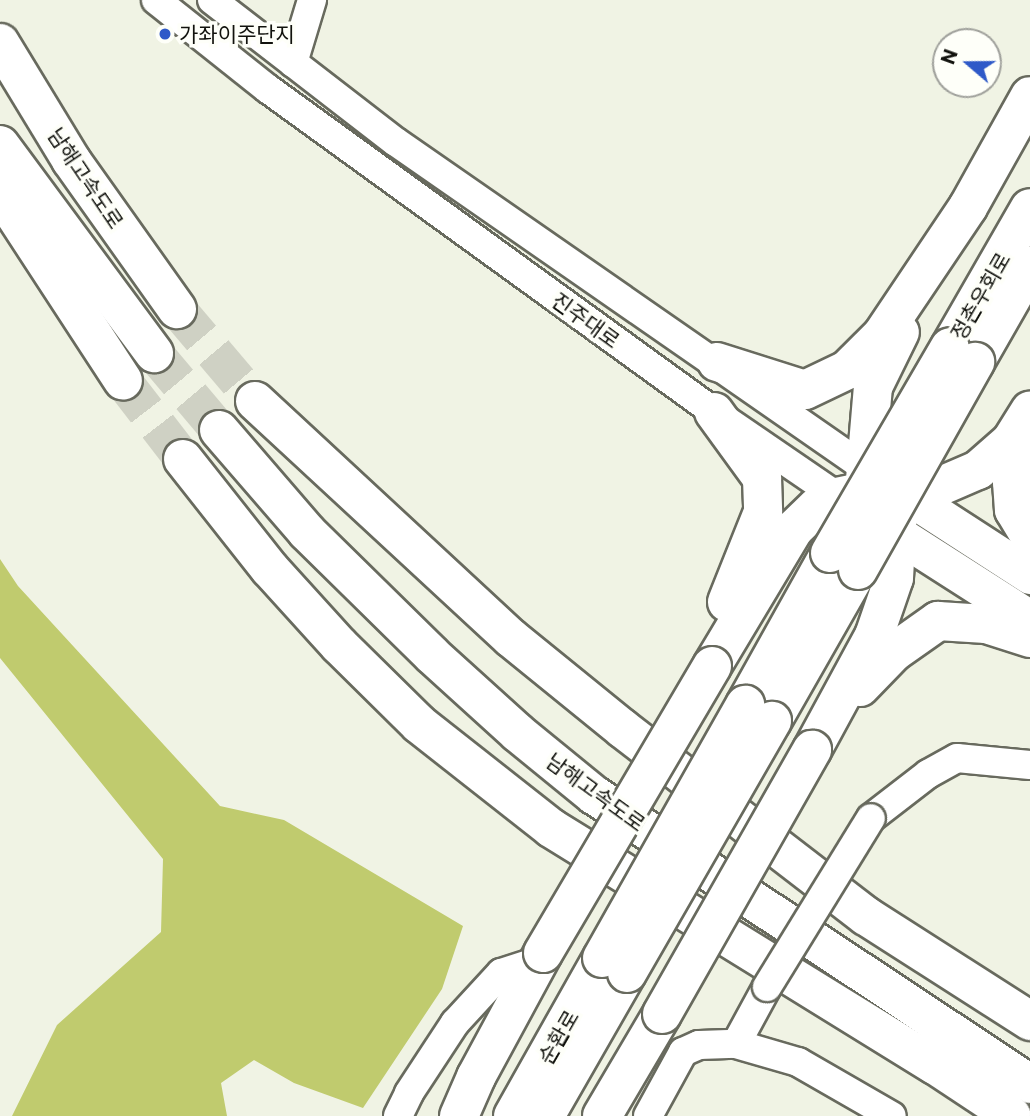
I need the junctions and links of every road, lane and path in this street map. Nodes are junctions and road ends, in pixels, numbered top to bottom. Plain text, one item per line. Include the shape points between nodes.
1 (156, 0) edge
2 (212, 0) edge
3 (312, 0) edge
4 (0, 43) edge
5 (293, 63) junction
6 (1030, 96) edge
7 (0, 145) edge
8 (0, 192) edge
9 (968, 207) junction
10 (1030, 208) edge
11 (1030, 266) edge
12 (177, 309) tunnel mouth
13 (154, 353) tunnel mouth
14 (962, 355) junction
15 (716, 362) junction
16 (123, 381) tunnel mouth
17 (255, 401) tunnel mouth
18 (1030, 411) edge
19 (714, 412) junction
20 (219, 430) tunnel mouth
21 (1030, 430) edge
22 (183, 459) tunnel mouth
23 (880, 500) junction
24 (1030, 537) edge
25 (1030, 575) edge
26 (1030, 619) edge
27 (1030, 638) edge
28 (715, 661) junction
29 (817, 741) junction
30 (1030, 765) edge
31 (540, 957) junction
32 (615, 966) junction
33 (1030, 1021) edge
34 (736, 1044) junction
35 (935, 1065) junction
36 (1030, 1084) edge
37 (398, 1116) edge
38 (459, 1116) edge
39 (513, 1116) edge
40 (545, 1116) edge
41 (602, 1116) edge
42 (648, 1116) edge
43 (892, 1116) edge
44 (999, 1116) edge
45 (1012, 1116) edge

1 - 19 street, 진주대로 via 268,89
2 - 5 street, 진주대로
3 - 5 street
4 - 12 highway, 남해고속도로 via 71,160
5 - 15 street, 진주대로 via 396,142
6 - 9 highway
7 - 13 highway
8 - 16 highway
9 - 15 highway via 882,335 847,370 805,390
9 - 23 highway via 873,387
10 - 14 highway, 정촌우회로
11 - 14 highway, 정촌우회로
14 - 32 highway, bridge
15 - 23 street, 진주대로
17 - 33 highway via 512,638 624,729 866,916
18 - 23 highway via 1011,442 978,470
19 - 23 street, 진주대로
19 - 28 highway via 762,478 763,512 717,627
20 - 36 highway, 남해고속도로 via 307,532 432,655 594,795
21 - 24 highway via 1012,482 1014,509
22 - 35 highway via 270,569 419,724 551,828
23 - 25 main road, 진주대로
23 - 26 main road, 진주대로
23 - 28 highway via 817,507 794,529
23 - 29 highway via 894,578 874,636
27 - 29 highway via 986,624 938,621 894,652 844,704
28 - 31 highway, bridge
29 - 41 highway, bridge
30 - 34 street, bridge via 957,758 871,818
31 - 37 street via 501,973 455,1023
31 - 38 highway
32 - 39 highway, 순환로
32 - 40 highway, 순환로
34 - 42 street via 699,1045 682,1052
34 - 43 street via 799,1062
35 - 44 highway
35 - 45 highway

